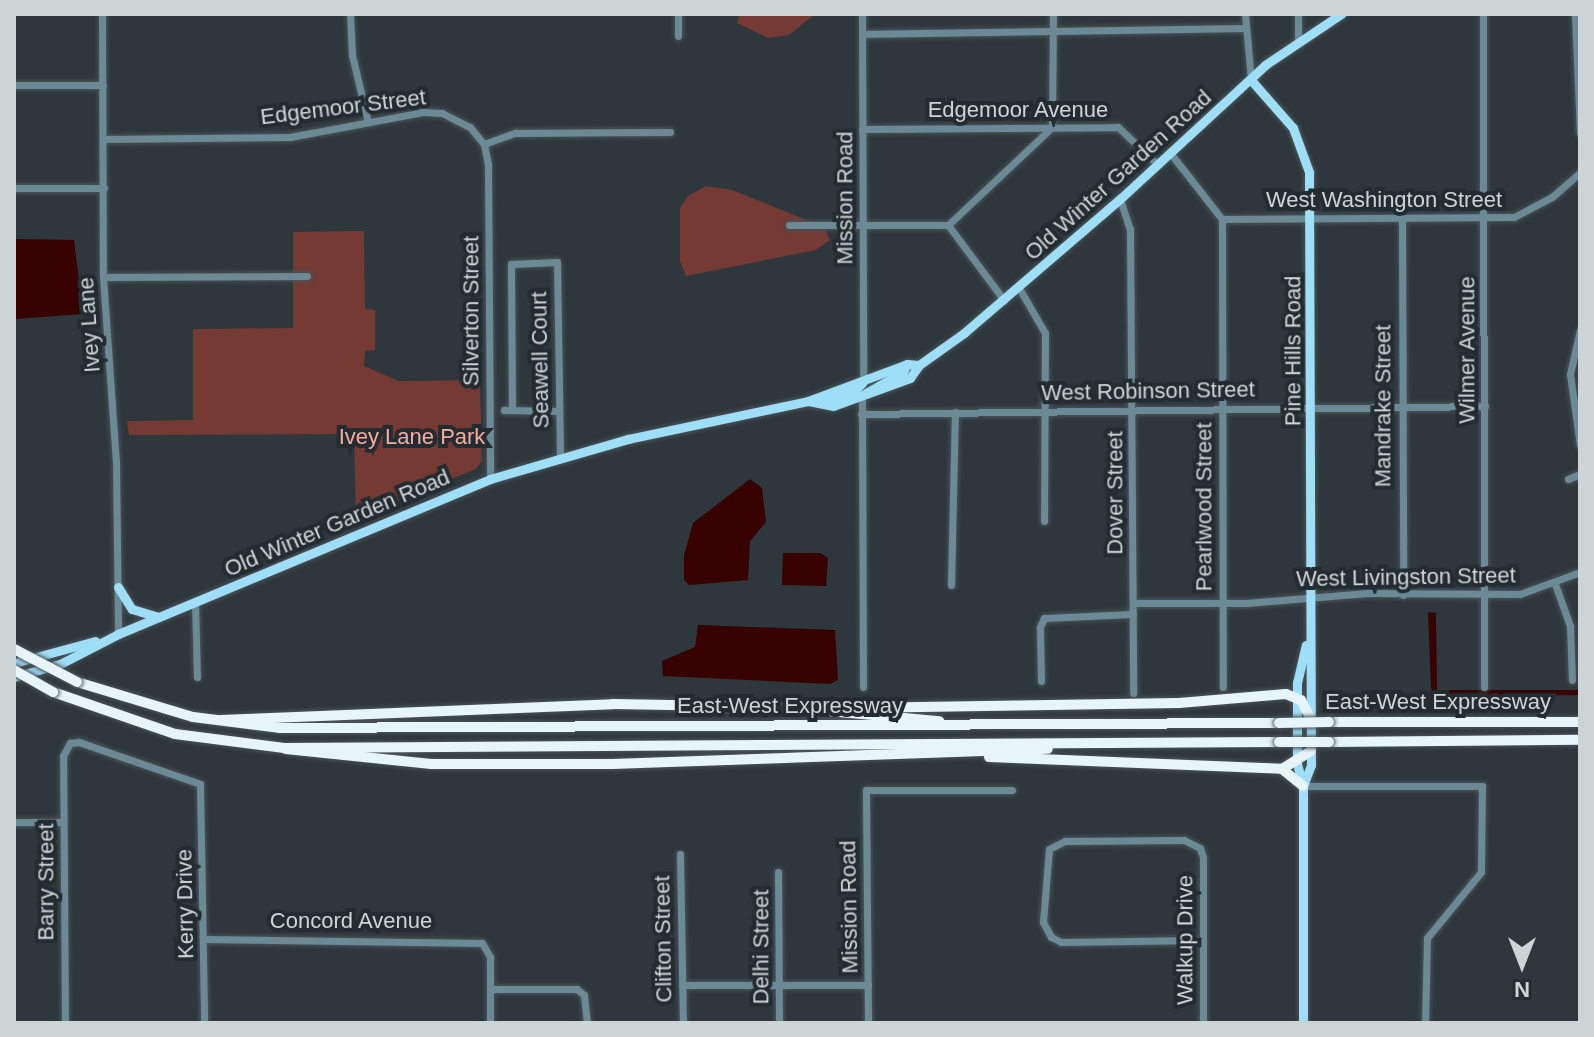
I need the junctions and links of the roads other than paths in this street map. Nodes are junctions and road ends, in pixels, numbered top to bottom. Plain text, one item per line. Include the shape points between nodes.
1 (102, 14) edge
2 (350, 14) edge
3 (678, 14) edge
4 (862, 14) edge
5 (1053, 14) edge
6 (1245, 14) edge
7 (1298, 14) edge
8 (1341, 14) edge
9 (1483, 14) edge
10 (1575, 14) edge
11 (1244, 28) junction
12 (1053, 32) junction
13 (862, 34) junction
14 (678, 36) dead end
15 (1298, 38) junction
16 (1251, 80) junction
17 (14, 85) edge
18 (103, 85) junction
19 (368, 122) junction
20 (1052, 127) junction
21 (862, 129) junction
22 (670, 132) dead end
23 (1580, 133) edge
24 (104, 139) junction
25 (484, 144) junction
26 (1171, 154) junction
27 (1158, 165) junction
28 (1580, 173) edge
29 (14, 188) edge
30 (104, 188) junction
31 (1120, 199) junction
32 (1402, 217) junction
33 (1485, 217) junction
34 (1312, 218) junction
35 (1222, 219) junction
36 (789, 225) dead end
37 (864, 225) junction
38 (948, 225) junction
39 (307, 276) dead end
40 (103, 277) junction
41 (1019, 288) junction
42 (1004, 300) junction
43 (1580, 330) edge
44 (907, 364) junction
45 (919, 365) junction
46 (863, 382) junction
47 (862, 398) junction
48 (811, 403) junction
49 (1311, 406) junction
50 (1401, 406) junction
51 (1485, 406) junction
52 (1222, 407) junction
53 (1133, 409) junction
54 (1046, 410) junction
55 (559, 411) junction
56 (955, 412) junction
57 (861, 414) junction
58 (1580, 445) edge
59 (560, 457) junction
60 (1580, 474) edge
61 (490, 479) junction
62 (1568, 479) dead end
63 (1044, 521) dead end
64 (1580, 572) edge
65 (1555, 584) junction
66 (951, 585) dead end
67 (118, 587) junction
68 (1403, 595) junction
69 (1484, 595) junction
70 (1310, 598) junction
71 (195, 602) junction
72 (1133, 603) junction
73 (1222, 603) junction
74 (1133, 614) junction
75 (158, 617) junction
76 (118, 634) junction
77 (1307, 641) junction
78 (14, 649) edge
79 (14, 663) edge
80 (14, 670) edge
81 (14, 677) edge
82 (197, 677) dead end
83 (1572, 680) dead end
84 (1041, 681) dead end
85 (863, 687) dead end
86 (1223, 687) dead end
87 (1484, 687) dead end
88 (1133, 693) dead end
89 (1296, 695) junction
90 (838, 710) junction
91 (1311, 720) junction
92 (215, 721) junction
93 (1580, 722) edge
94 (945, 723) junction
95 (1580, 740) edge
96 (70, 743) joint
97 (1079, 743) junction
98 (284, 748) junction
99 (1311, 751) junction
100 (979, 755) junction
101 (1297, 763) junction
102 (1282, 769) junction
103 (1303, 786) junction
104 (1012, 790) dead end
105 (14, 822) edge
106 (63, 822) junction
107 (680, 854) dead end
108 (778, 872) dead end
109 (204, 939) junction
110 (1203, 940) junction
111 (682, 985) junction
112 (779, 985) junction
113 (868, 985) junction
114 (490, 989) junction
115 (65, 1023) edge
116 (204, 1023) edge
117 (490, 1023) edge
118 (587, 1023) edge
119 (683, 1023) edge
120 (779, 1023) edge
121 (868, 1023) edge
122 (1203, 1023) edge
123 (1303, 1023) edge
124 (1425, 1023) edge

1 - 18 street, Ivey Lane
2 - 19 street via 352,55
3 - 14 street
4 - 13 street, Mission Road
5 - 12 street
6 - 11 street
7 - 15 street
8 - 15 main road, Old Winter Garden Road
9 - 33 street, Wilmer Avenue
10 - 23 street
11 - 12 street
11 - 16 street
12 - 13 street
12 - 20 street
13 - 21 street, Mission Road
15 - 16 main road, Old Winter Garden Road
16 - 26 main road, Old Winter Garden Road
16 - 34 main road, Pine Hills Road via 1293,128 1309,172
17 - 18 street
18 - 24 street, Ivey Lane
19 - 24 street, Edgemoor Street via 290,137
19 - 25 street, Edgemoor Street via 442,113 470,127
20 - 21 street, Edgemoor Avenue
20 - 27 street, Edgemoor Avenue via 1118,127
20 - 38 street
21 - 37 street, Mission Road
22 - 25 street via 515,133
24 - 30 street, Ivey Lane
25 - 61 street, Silverton Street
26 - 27 main road, Old Winter Garden Road
26 - 35 street
27 - 31 main road, Old Winter Garden Road
28 - 33 street, West Washington Street via 1533,209 1514,217
29 - 30 street
30 - 40 street, Ivey Lane
31 - 41 main road, Old Winter Garden Road
31 - 53 street, Dover Street via 1130,229
32 - 33 street, West Washington Street
32 - 34 street, West Washington Street
32 - 50 street, Mandrake Street
33 - 51 street, Wilmer Avenue
34 - 35 street, West Washington Street
34 - 49 main road, Pine Hills Road
35 - 52 street, Pearlwood Street
36 - 37 street
37 - 38 street
37 - 46 street, Mission Road
38 - 42 street
39 - 40 street
40 - 67 street, Ivey Lane via 116,462
41 - 42 main road, Old Winter Garden Road
41 - 54 street via 1045,333
42 - 45 main road, Old Winter Garden Road
43 - 58 street via 1570,374
44 - 45 main road, Old Winter Garden Road
44 - 46 main road, Old Winter Garden Road
44 - 47 main road
45 - 47 main road, Old Winter Garden Road via 910,378
46 - 48 main road, Old Winter Garden Road
47 - 48 main road, Old Winter Garden Road
47 - 57 street
48 - 59 main road, Old Winter Garden Road
49 - 50 street, West Robinson Street
49 - 52 street, West Robinson Street
49 - 70 main road, Pine Hills Road
50 - 51 street, West Robinson Street
50 - 68 street, Mandrake Street
51 - 69 street, Wilmer Avenue
52 - 53 street, West Robinson Street
52 - 73 street, Pearlwood Street
53 - 54 street, West Robinson Street
53 - 72 street, Dover Street
54 - 56 street, West Robinson Street
54 - 63 street
55 - 55 street, Seawell Court via 508,410 511,264 557,262
55 - 59 street, Seawell Court
56 - 57 street, West Robinson Street
56 - 66 street
57 - 85 street
59 - 61 main road, Old Winter Garden Road
60 - 62 street
61 - 71 main road, Old Winter Garden Road
64 - 65 street, West Livingston Street
65 - 69 street, West Livingston Street via 1520,594
65 - 83 street via 1570,626
67 - 75 main road via 132,609
67 - 76 street, Ivey Lane
68 - 69 street, West Livingston Street
68 - 70 street, West Livingston Street
69 - 87 street, Wilmer Avenue
70 - 73 street, West Livingston Street
70 - 77 main road, Pine Hills Road
71 - 75 main road, Old Winter Garden Road
71 - 82 street
72 - 73 street, West Livingston Street
72 - 74 street, Dover Street
73 - 86 street, Pearlwood Street
74 - 84 street via 1042,619
74 - 88 street, Dover Street
75 - 76 main road, Old Winter Garden Road
76 - 79 main road, Old Winter Garden Road
76 - 81 main road, Old Winter Garden Road via 60,664
77 - 89 main road, Pine Hills Road
77 - 91 main road, Pine Hills Road
78 - 92 highway, East-West Expressway, bridge via 77,682
80 - 98 highway, East-West Expressway, bridge via 53,692 175,734
89 - 90 highway via 1179,703
89 - 91 highway
89 - 101 main road, Pine Hills Road
90 - 92 highway via 596,704
90 - 94 highway
91 - 99 main road, Pine Hills Road
92 - 94 highway, East-West Expressway via 280,728
93 - 94 highway, East-West Expressway, bridge
95 - 97 highway, East-West Expressway, bridge
96 - 106 street, Barry Street via 63,756
96 - 109 street, Kerry Drive via 200,784
97 - 98 highway, East-West Expressway
97 - 100 highway
98 - 100 highway via 299,754 446,764
99 - 101 highway
99 - 103 main road, Pine Hills Road
100 - 102 highway via 1004,761
101 - 102 highway
101 - 103 main road, Pine Hills Road
102 - 103 highway
103 - 123 main road, Pine Hills Road
103 - 124 street via 1482,786 1481,872 1427,938
104 - 113 street, Mission Road via 866,790
105 - 106 street
106 - 115 street, Barry Street
107 - 111 street, Clifton Street
108 - 112 street, Delhi Street
109 - 114 street, Concord Avenue via 471,940 482,943 490,957
109 - 116 street, Kerry Drive
110 - 110 street, Walkup Drive via 1200,848 1184,840 1065,841 1049,849 1043,922 1051,937 1061,942
110 - 122 street, Walkup Drive
111 - 112 street
111 - 119 street, Clifton Street
112 - 113 street
112 - 120 street, Delhi Street
113 - 121 street, Mission Road
114 - 117 street
114 - 118 street via 567,986 584,995

